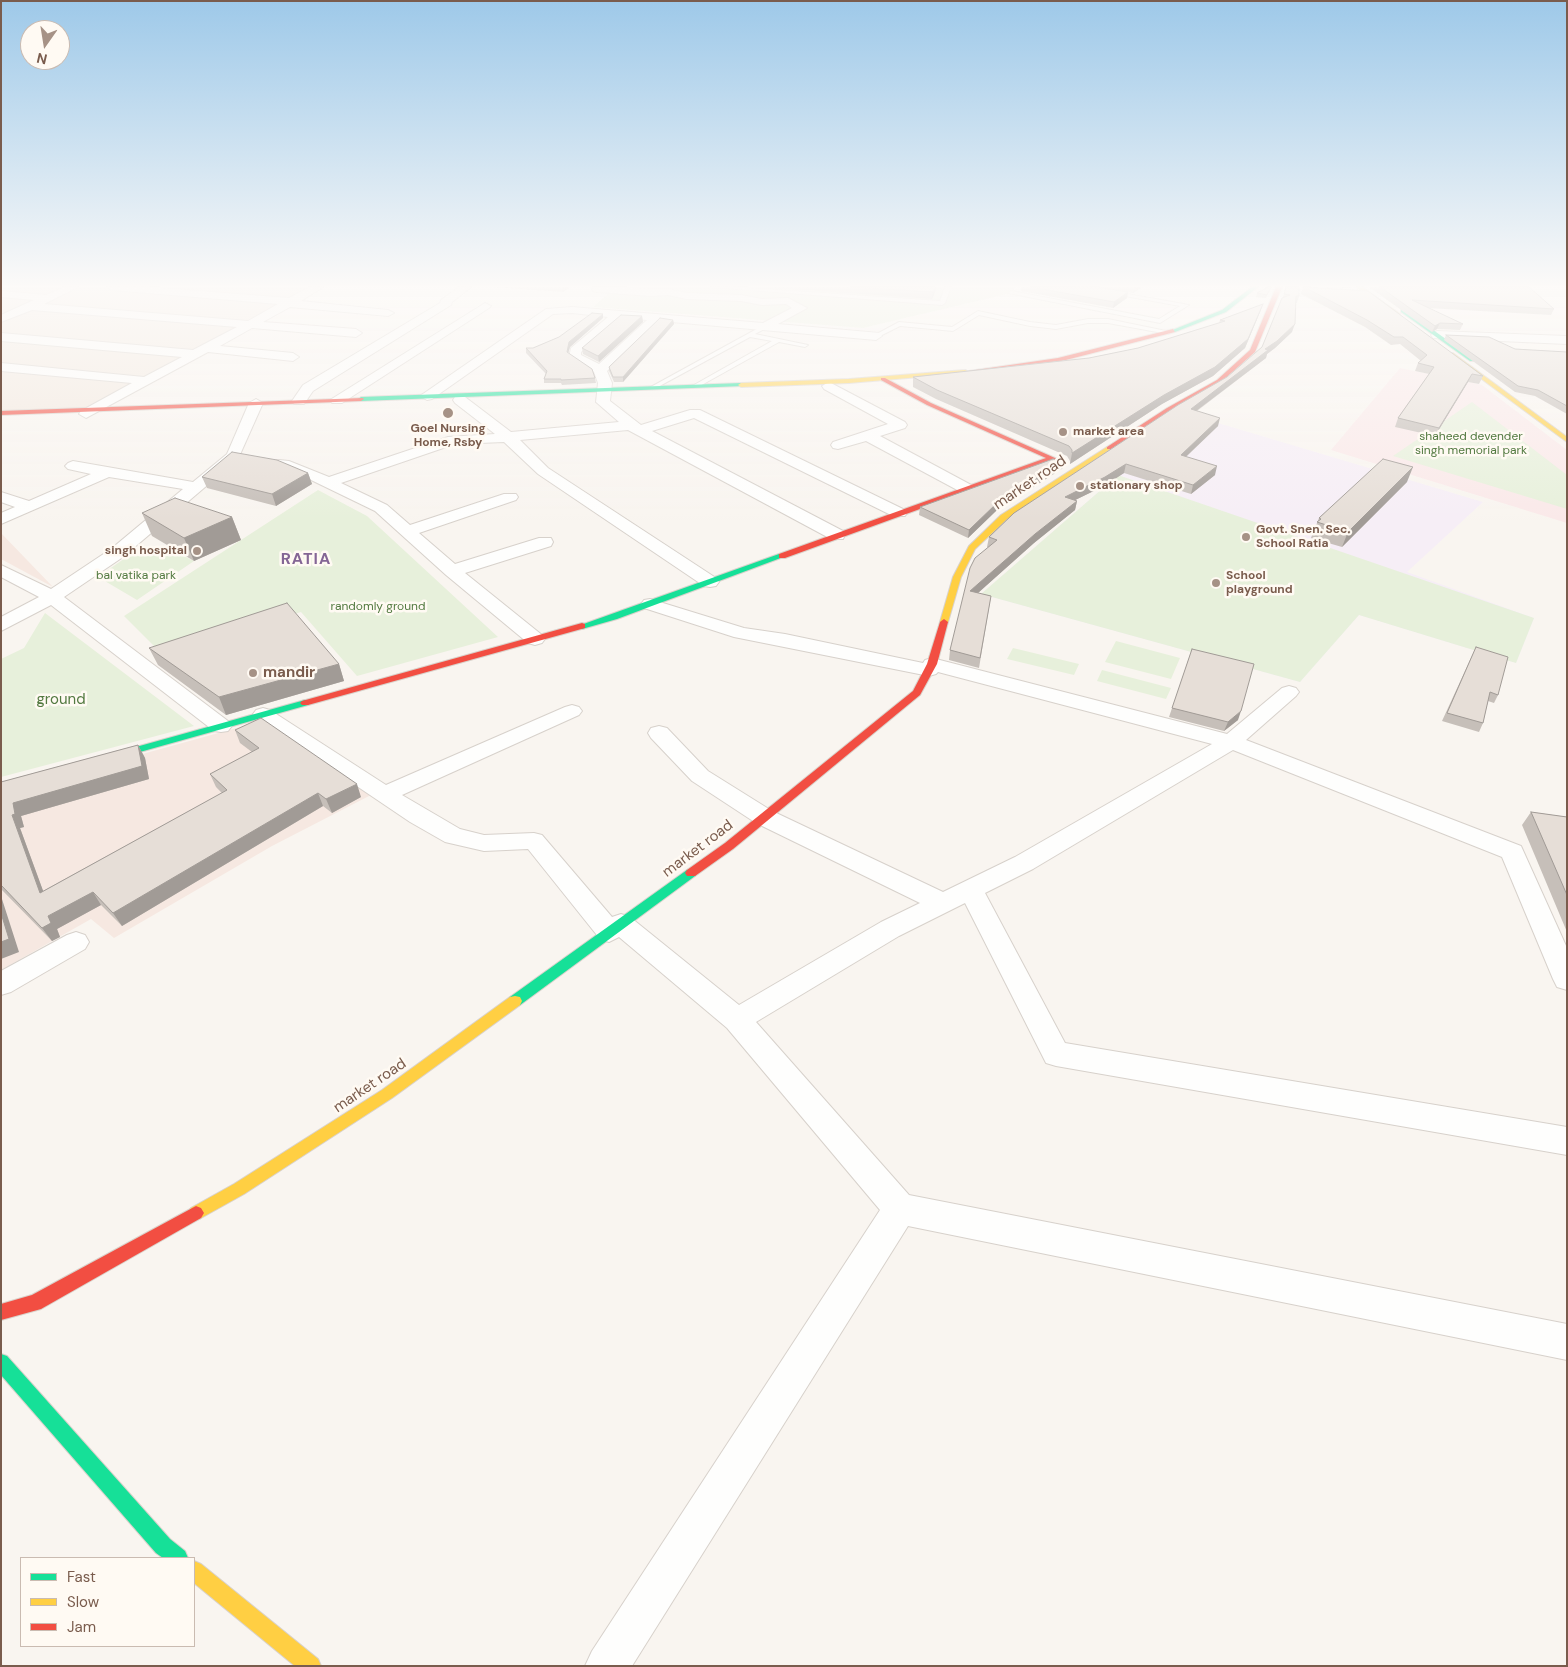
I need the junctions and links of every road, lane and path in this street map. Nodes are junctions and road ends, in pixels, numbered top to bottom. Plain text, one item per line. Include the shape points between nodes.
1 (176, 365) edge
2 (346, 365) edge
3 (392, 365) edge
4 (472, 365) edge
5 (590, 365) edge
6 (606, 365) edge
7 (694, 365) edge
8 (734, 365) edge
9 (1022, 365) edge
10 (1066, 365) edge
11 (1237, 365) edge
12 (1467, 365) edge
13 (1478, 365) edge
14 (1, 367) edge
15 (600, 370) junction
16 (147, 381) junction
17 (886, 381) junction
18 (696, 386) junction
19 (829, 386) junction
20 (652, 388) junction
21 (605, 392) junction
22 (427, 396) junction
23 (337, 400) junction
24 (460, 400) junction
25 (299, 401) junction
26 (256, 405) junction
27 (91, 411) junction
28 (1, 412) edge
29 (1, 417) edge
30 (636, 428) junction
31 (1567, 429) edge
32 (867, 435) junction
33 (507, 436) junction
34 (1567, 440) edge
35 (838, 445) dead end
36 (232, 456) junction
37 (1051, 458) junction
38 (73, 466) dead end
39 (1078, 469) junction
40 (107, 472) junction
41 (327, 482) junction
42 (196, 487) junction
43 (967, 489) junction
44 (1, 497) edge
45 (510, 497) dead end
46 (29, 506) junction
47 (899, 513) junction
48 (1, 519) edge
49 (408, 531) junction
50 (837, 535) junction
51 (545, 542) dead end
52 (1, 570) edge
53 (452, 571) junction
54 (710, 582) junction
55 (52, 597) junction
56 (650, 604) junction
57 (1, 625) edge
58 (535, 638) junction
59 (930, 667) junction
60 (1289, 692) dead end
61 (572, 711) dead end
62 (263, 714) junction
63 (221, 726) junction
64 (659, 733) dead end
65 (1231, 742) junction
66 (97, 761) edge
67 (385, 794) junction
68 (764, 817) junction
69 (971, 889) junction
70 (943, 903) junction
71 (615, 928) junction
72 (76, 942) dead end
73 (1567, 978) edge
74 (1, 984) edge
75 (736, 1020) junction
76 (1567, 1141) edge
77 (900, 1210) junction
78 (1, 1312) edge
79 (1567, 1342) edge
80 (1, 1362) edge
81 (177, 1557) edge
82 (195, 1572) edge
83 (312, 1666) edge
84 (608, 1666) edge

1 - 16 street
2 - 25 street via 308,388
3 - 23 street
4 - 22 street
5 - 15 street
6 - 15 street
7 - 20 lane
8 - 18 lane
9 - 17 main road
10 - 17 main road via 985,376
11 - 39 main road, market road via 1219,381 1169,409
12 - 34 main road
13 - 31 main road
14 - 16 street
15 - 21 street
16 - 27 street
17 - 18 main road
17 - 19 main road
17 - 37 main road via 929,404
18 - 20 main road
19 - 21 main road
19 - 32 street via 900,425
20 - 21 main road
21 - 22 main road
21 - 24 main road
21 - 30 street via 603,402
22 - 23 main road
23 - 25 main road
24 - 26 main road
24 - 33 street
25 - 26 main road
26 - 27 main road
26 - 36 street
27 - 28 main road
27 - 29 main road
30 - 33 street
30 - 47 street via 695,413
30 - 50 street
32 - 35 street
32 - 43 street
33 - 41 street via 453,440
33 - 54 street via 543,471
36 - 41 street via 289,466
36 - 42 street
37 - 39 main road
37 - 43 main road
38 - 40 street
39 - 59 main road, market road via 1004,517 972,548 957,577
40 - 42 street
40 - 46 street
41 - 49 street via 381,508
42 - 55 street via 116,553
43 - 47 main road
44 - 46 street
45 - 49 street
46 - 48 street
47 - 50 main road
49 - 53 street
50 - 54 main road
51 - 53 street
52 - 55 street
53 - 58 street
54 - 56 main road
55 - 57 street
55 - 63 street
56 - 58 main road
56 - 59 street via 741,633
58 - 62 main road
59 - 65 street
59 - 68 main road, market road via 917,692
60 - 65 street
61 - 67 street
62 - 63 main road
62 - 67 street
63 - 66 main road
64 - 68 street via 700,776
65 - 69 street via 1024,863
65 - 73 street via 1512,852
67 - 71 street via 453,836 484,843 534,841
68 - 70 street
68 - 71 main road, market road
69 - 70 street
69 - 76 street via 1056,1054
70 - 75 street via 890,930
71 - 75 street
71 - 78 main road, market road via 387,1094 239,1189 36,1303
72 - 74 street
75 - 77 street
77 - 79 street
77 - 84 street
80 - 81 main road via 163,1546
82 - 83 main road

